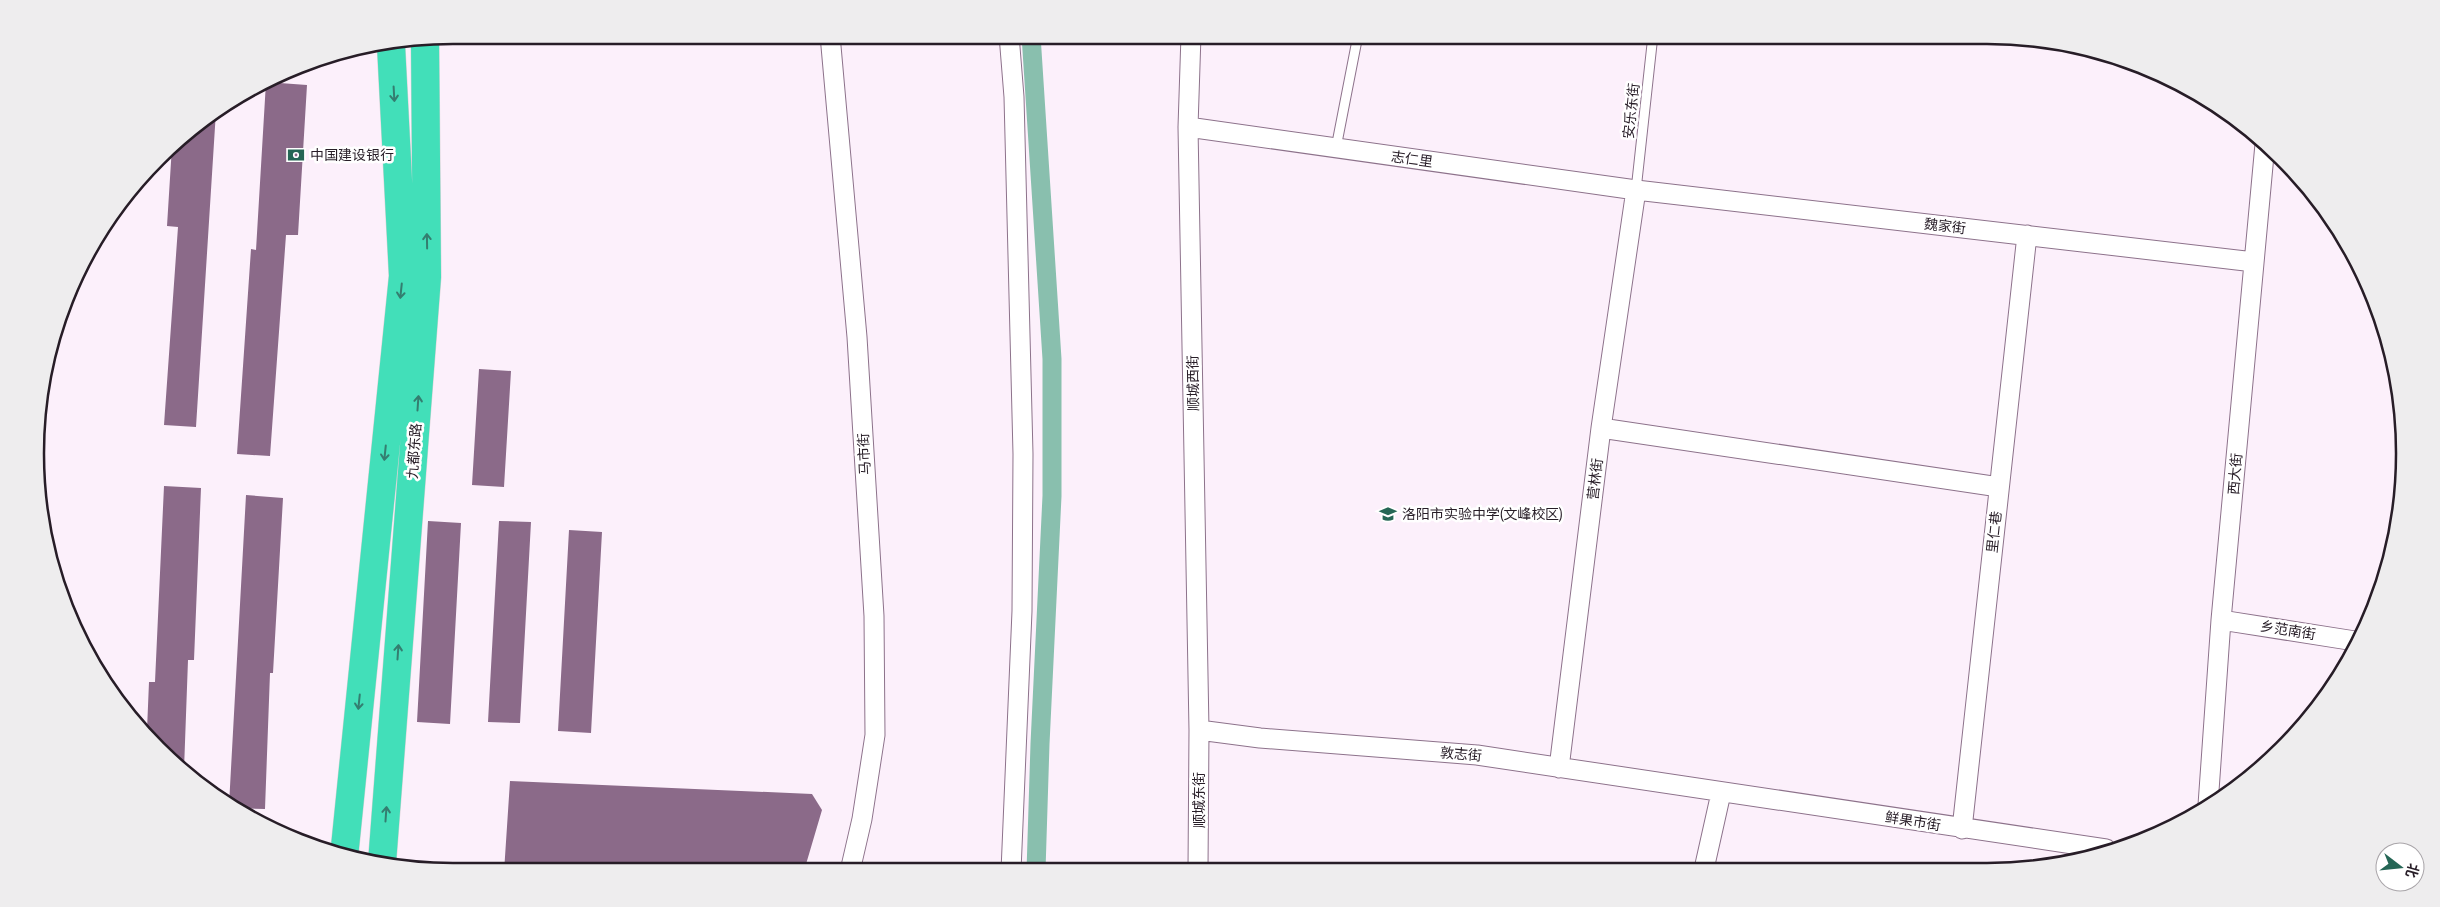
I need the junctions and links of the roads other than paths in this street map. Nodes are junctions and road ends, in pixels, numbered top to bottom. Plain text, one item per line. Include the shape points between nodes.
1 (831, 44) edge
2 (1011, 44) edge
3 (1191, 44) edge
4 (1356, 44) edge
5 (1652, 44) edge
6 (425, 45) edge
7 (391, 49) edge
8 (1188, 127) junction
9 (1336, 148) junction
10 (2264, 152) edge
11 (1636, 190) junction
12 (2027, 235) junction
13 (2254, 262) junction
14 (1601, 428) junction
15 (1999, 486) junction
16 (2221, 620) junction
17 (2351, 640) edge
18 (1199, 730) junction
19 (1559, 768) junction
20 (1721, 793) junction
21 (2209, 797) edge
22 (1962, 829) junction
23 (345, 848) edge
24 (2097, 848) edge
25 (382, 857) edge
26 (852, 863) edge
27 (1011, 863) edge
28 (1198, 863) edge
29 (1705, 863) edge

1 - 26 street, 马市街 via 857,338 874,616 875,735
2 - 27 street via 1023,454 1022,612
3 - 8 street, 顺城西街
4 - 9 lane
5 - 11 lane, 安乐东街
25 -> 6 highway, 九都东路 via 427,277
7 -> 23 highway, 九都东路 via 403,276
8 - 9 street, 志仁里
8 - 18 street, 顺城西街
9 - 11 street, 志仁里
10 - 13 street, 西大街
11 - 12 street, 魏家街
11 - 14 street, 营林街
12 - 13 street, 魏家街
12 - 15 street, 里仁巷
13 - 16 street, 西大街
14 - 15 street
14 - 19 street, 营林街
15 - 22 street, 里仁巷
16 - 17 street, 乡范南街
16 - 21 street, 西大街
18 - 19 street, 敦志街 via 1260,738 1477,755
18 - 28 street, 顺城东街
19 - 20 street, 敦志街
20 - 22 street, 鲜果市街
20 - 29 street
22 - 24 street, 鲜果市街

